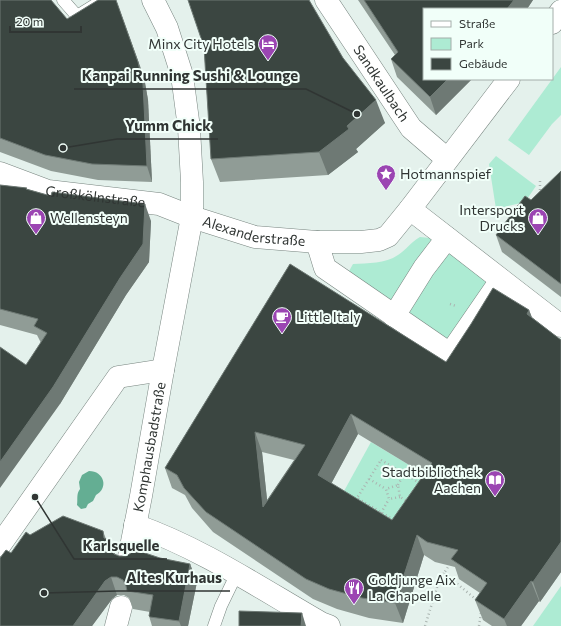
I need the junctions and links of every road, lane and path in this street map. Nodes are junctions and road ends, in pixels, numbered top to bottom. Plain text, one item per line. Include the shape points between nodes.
1 (63, 0) edge
2 (103, 0) edge
3 (153, 0) edge
4 (326, 0) edge
5 (561, 11) edge
6 (553, 22) edge
7 (508, 80) edge
8 (447, 159) junction
9 (0, 173) edge
10 (540, 180) dead end
11 (540, 194) edge
12 (410, 209) junction
13 (192, 217) junction
14 (447, 238) junction
15 (317, 242) junction
16 (501, 280) junction
17 (394, 316) junction
18 (561, 326) edge
19 (163, 370) junction
20 (404, 474) junction
21 (369, 479) junction
22 (398, 485) junction
23 (386, 489) junction
24 (400, 498) junction
25 (389, 500) junction
26 (416, 507) junction
27 (421, 510) edge
28 (381, 513) junction
29 (135, 525) junction
30 (0, 545) edge
31 (453, 558) edge
32 (128, 562) edge
33 (444, 573) junction
34 (237, 574) junction
35 (483, 605) edge
36 (482, 612) edge
37 (214, 626) edge
38 (329, 626) edge
39 (425, 626) edge
40 (479, 626) edge

1 - 2 lane via 77,16
3 - 13 street, Komphausbadstraße via 168,28 182,76 189,128
4 - 8 street, Sandkaulbach via 411,128
5 - 6 street
7 - 8 street, Alexanderstraße
8 - 12 street, Alexanderstraße
9 - 13 street, Großkölnstraße via 48,191 159,204
10 - 11 path
12 - 14 street
12 - 15 street, Alexanderstraße via 388,236 379,240
13 - 15 street, Alexanderstraße via 255,237
13 - 19 street, Komphausbadstraße
14 - 16 street
14 - 17 street via 424,268
15 - 17 street, Alexanderstraße via 325,268
16 - 17 street, Alexanderstraße via 450,354
16 - 18 street
19 - 29 street, Komphausbadstraße
19 - 30 street, Komphausbadstraße via 118,377
20 - 21 path via 381,460
20 - 22 path
20 - 26 path via 428,488
21 - 23 path
21 - 28 path via 358,498
22 - 23 path
22 - 24 path
23 - 25 path
24 - 25 path
24 - 26 path
25 - 28 path
26 - 27 path
26 - 28 path via 404,526
29 - 32 street, Komphausbadstraße
29 - 34 street via 160,534
31 - 33 path
33 - 35 path
33 - 39 path via 439,581
34 - 37 lane
34 - 38 street via 321,624
36 - 40 path

